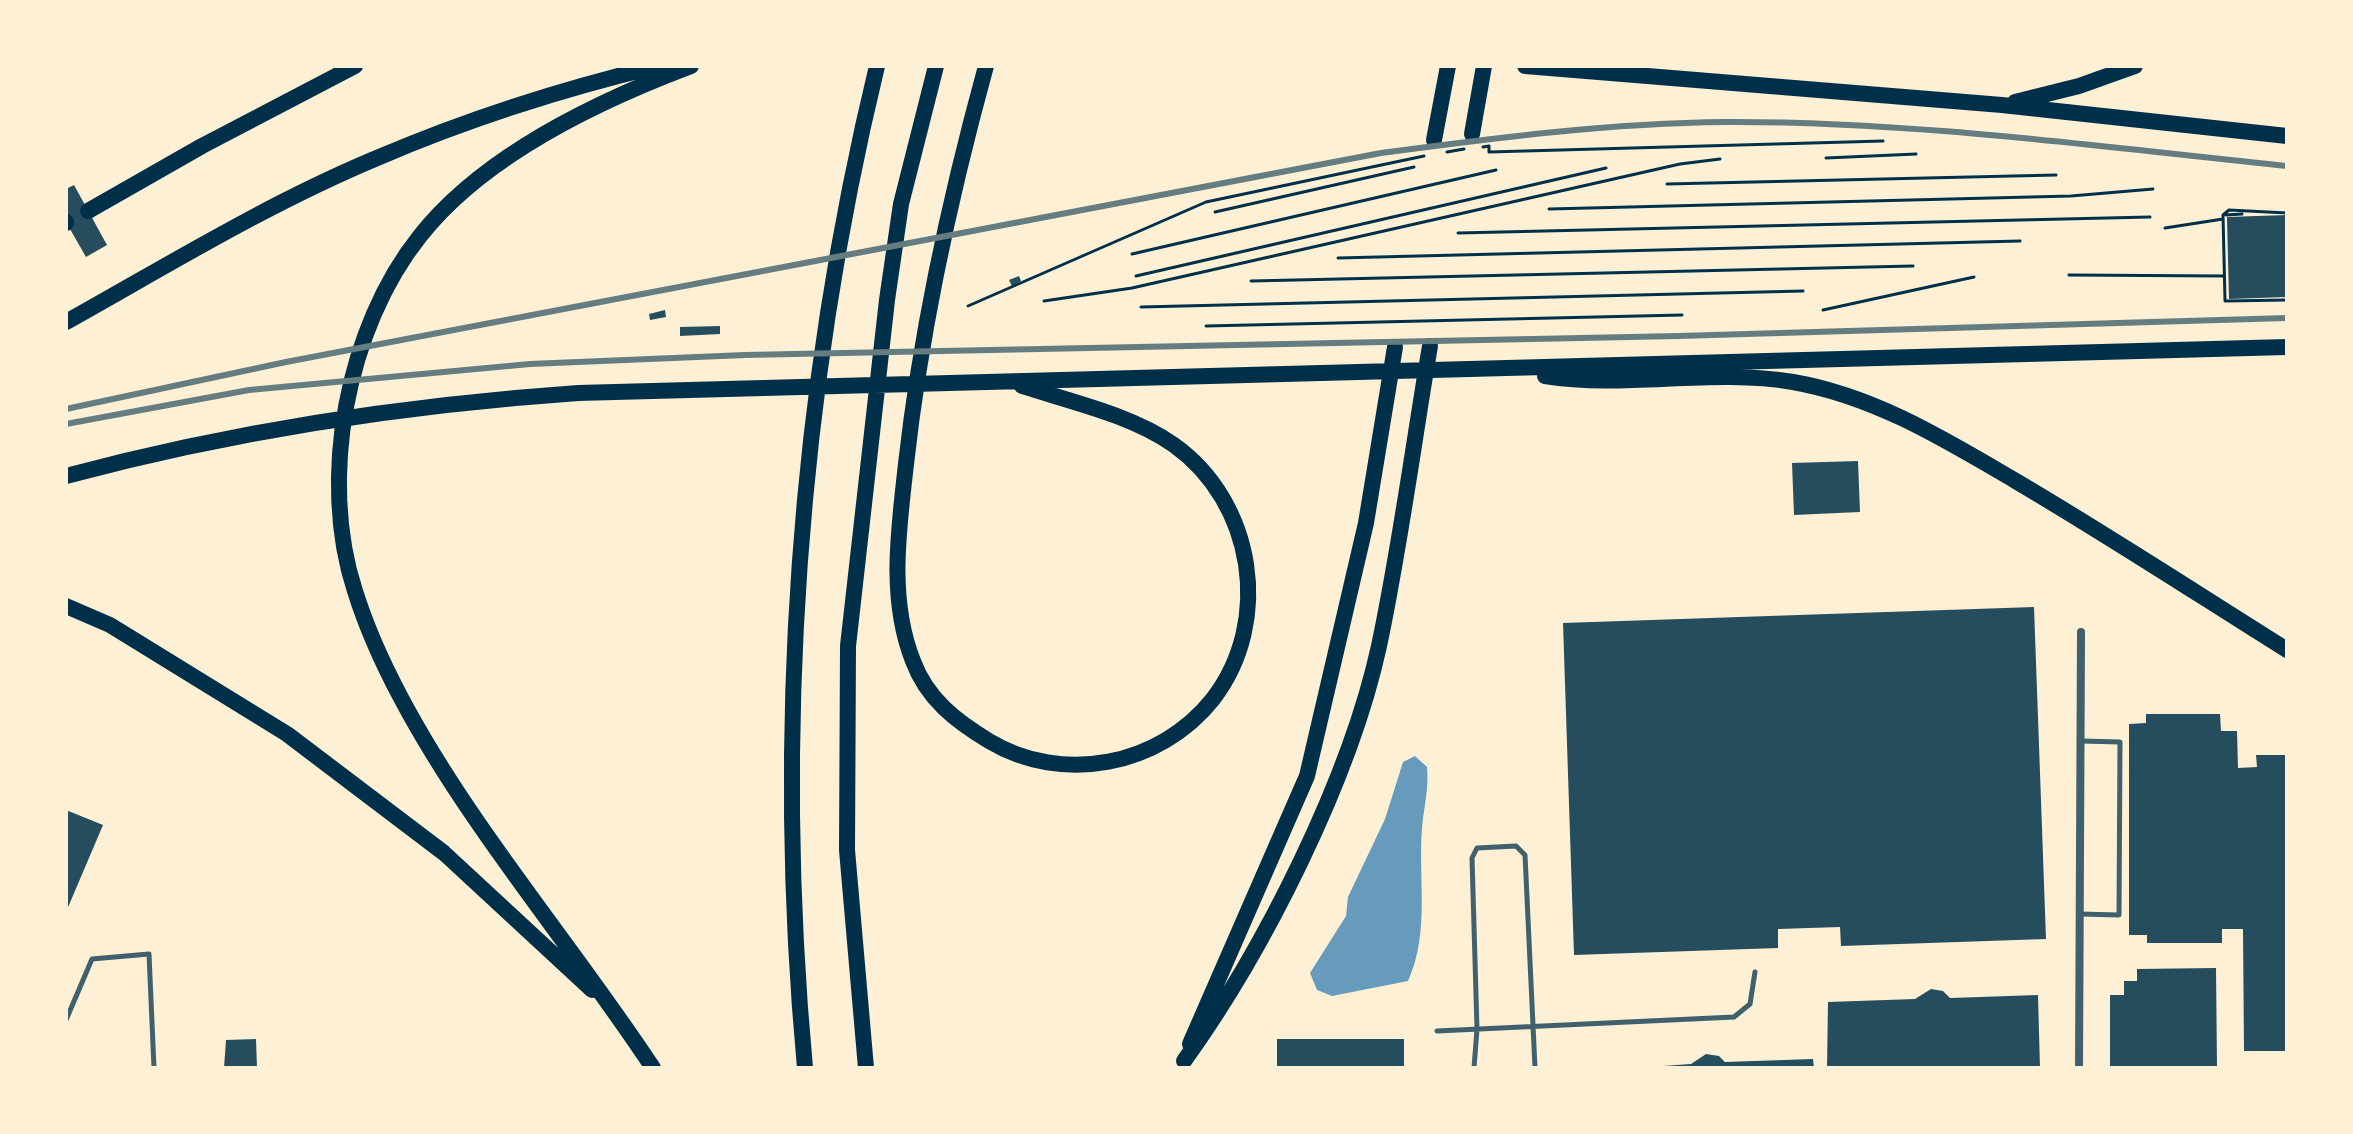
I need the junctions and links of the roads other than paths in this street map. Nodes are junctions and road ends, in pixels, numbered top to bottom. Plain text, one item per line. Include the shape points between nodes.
1 (355, 66) edge
2 (658, 66) edge
3 (691, 66) edge
4 (877, 66) edge
5 (936, 66) edge
6 (986, 66) edge
7 (1448, 66) edge
8 (1484, 66) edge
9 (1525, 66) edge
10 (2135, 66) edge
11 (2002, 105) junction
12 (1472, 134) dead end
13 (2287, 136) edge
14 (1435, 149) road end
15 (88, 211) dead end
16 (66, 322) edge
17 (1430, 346) dead end
18 (1395, 347) dead end
19 (2287, 347) edge
20 (1508, 369) junction
21 (1010, 381) junction
22 (66, 476) edge
23 (66, 606) edge
24 (2081, 632) dead end
25 (2287, 650) edge
26 (2081, 741) junction
27 (2080, 914) junction
28 (1755, 972) dead end
29 (618, 1015) junction
30 (66, 1020) edge
31 (1534, 1026) junction
32 (1477, 1029) junction
33 (1437, 1031) dead end
34 (1183, 1065) edge
35 (154, 1068) edge
36 (653, 1068) edge
37 (805, 1068) edge
38 (866, 1068) edge
39 (1474, 1068) edge
40 (1535, 1068) edge
41 (2079, 1068) edge

1 - 15 highway
2 - 16 highway via 535,99 375,158 243,223
3 - 29 highway via 592,109 519,151 467,190 413,245 396,268 354,369 339,476 354,590 400,696 467,803
4 - 37 highway via 830,300 810,448 794,649 794,917
5 - 38 highway via 901,204 848,646 847,850
6 - 21 highway via 951,194 913,400 897,592 912,659 925,687 950,716 1017,758 1063,767 1113,762 1156,745 1214,698 1233,664 1250,601 1243,543 1217,489 1173,445 1104,412
7 - 14 highway
8 - 12 highway
9 - 11 highway
10 - 11 highway
11 - 13 highway
17 - 34 highway via 1378,648 1348,746 1324,813 1214,1020
18 - 34 highway via 1366,523 1307,776
19 - 20 highway
20 - 21 highway
20 - 25 highway via 1576,381 1780,381 1875,404 2052,502
21 - 22 highway via 551,395 378,413 241,435
23 - 29 highway via 110,625 287,734 444,853
24 - 26 street
26 - 27 street
26 - 27 lane via 2120,742 2119,915
27 - 41 street
28 - 31 lane via 1750,1004 1734,1017
29 - 36 highway
30 - 35 lane via 92,959 149,954
31 - 32 lane
31 - 32 lane via 1525,855 1516,846 1490,847 1477,848 1472,858
31 - 40 lane
32 - 33 lane
32 - 39 lane

